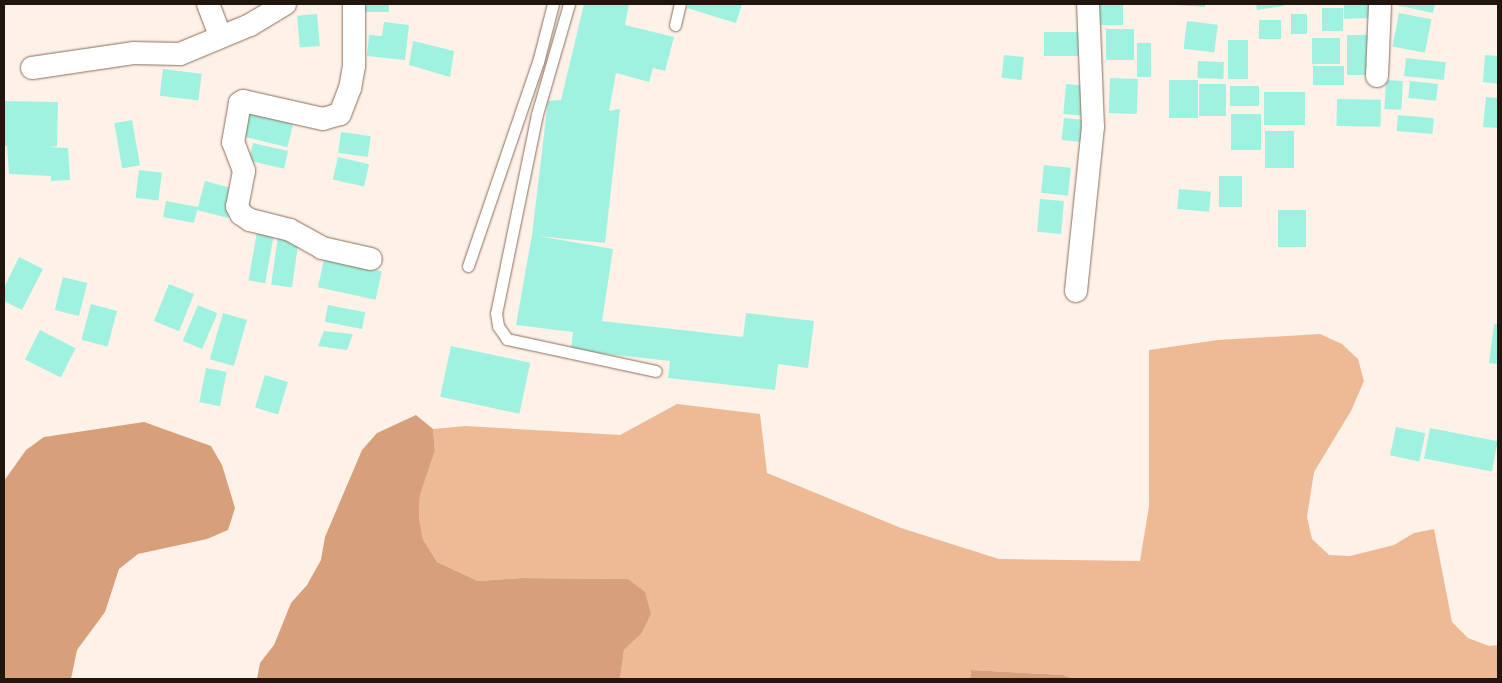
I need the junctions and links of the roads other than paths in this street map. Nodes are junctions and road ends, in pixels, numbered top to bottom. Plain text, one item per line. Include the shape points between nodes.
1 (208, 4) edge
2 (285, 4) edge
3 (354, 4) edge
4 (553, 4) edge
5 (569, 4) edge
6 (680, 4) edge
7 (1088, 4) edge
8 (1380, 4) edge
9 (675, 25) dead end
10 (220, 36) junction
11 (32, 68) dead end
12 (1377, 76) dead end
13 (371, 259) dead end
14 (468, 266) dead end
15 (1076, 291) dead end
16 (656, 371) dead end

1 - 10 street
2 - 10 street via 250,25
3 - 13 street via 354,66 340,114 323,119 243,101 236,118 233,142 243,162 237,206 241,214 250,220 290,230 322,248
4 - 14 lane via 538,62
5 - 16 lane via 537,114 496,313 498,326 508,339
6 - 9 lane
7 - 15 street via 1093,127
8 - 12 street
10 - 11 street via 180,54 133,53

